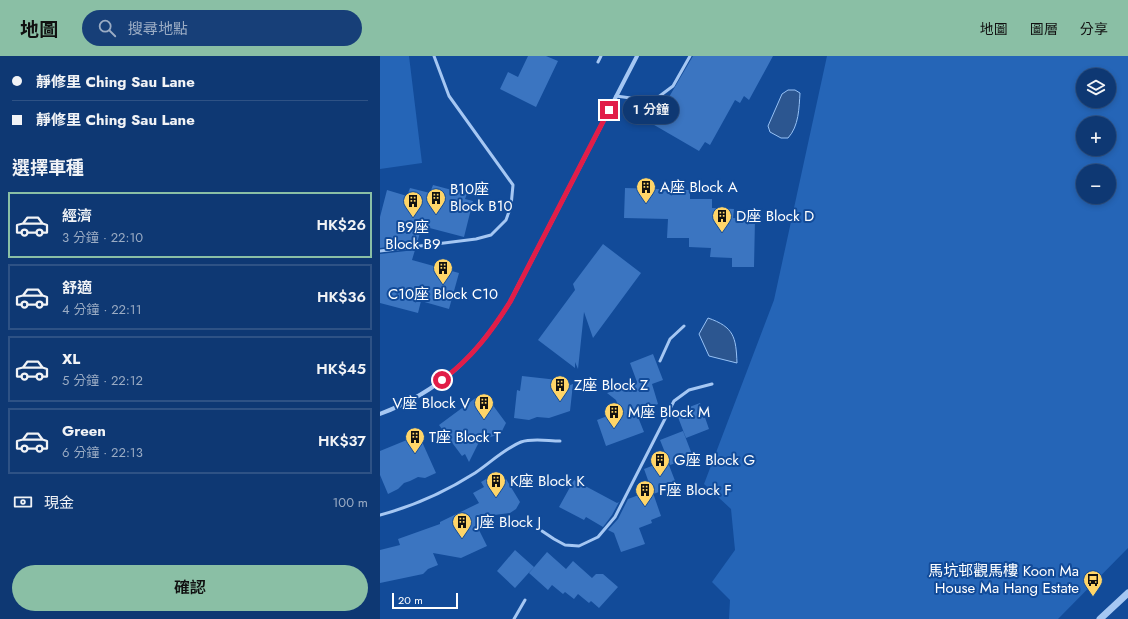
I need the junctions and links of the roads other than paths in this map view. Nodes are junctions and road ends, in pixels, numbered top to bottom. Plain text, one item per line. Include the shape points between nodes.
1 (434, 56) edge
2 (601, 56) edge
3 (637, 56) edge
4 (690, 56) edge
5 (598, 62) dead end
6 (616, 96) junction
7 (380, 251) edge
8 (684, 326) dead end
9 (660, 361) dead end
10 (712, 384) dead end
11 (380, 414) edge
12 (560, 441) dead end
13 (380, 515) edge
14 (542, 531) dead end
15 (1128, 592) edge
16 (525, 600) dead end
17 (514, 619) edge
18 (1100, 619) edge

1 - 7 lane via 450,96 513,185 511,206 506,220 491,235 476,240
2 - 5 lane
3 - 6 street
4 - 6 lane via 673,86 654,101
6 - 11 street via 510,302 485,339 452,372 432,387
8 - 9 lane via 670,339
10 - 14 lane via 688,390 674,401 615,517 598,537 579,546 565,545
12 - 13 lane via 530,440 514,445 489,464 442,492 419,503
15 - 18 street
16 - 17 lane

